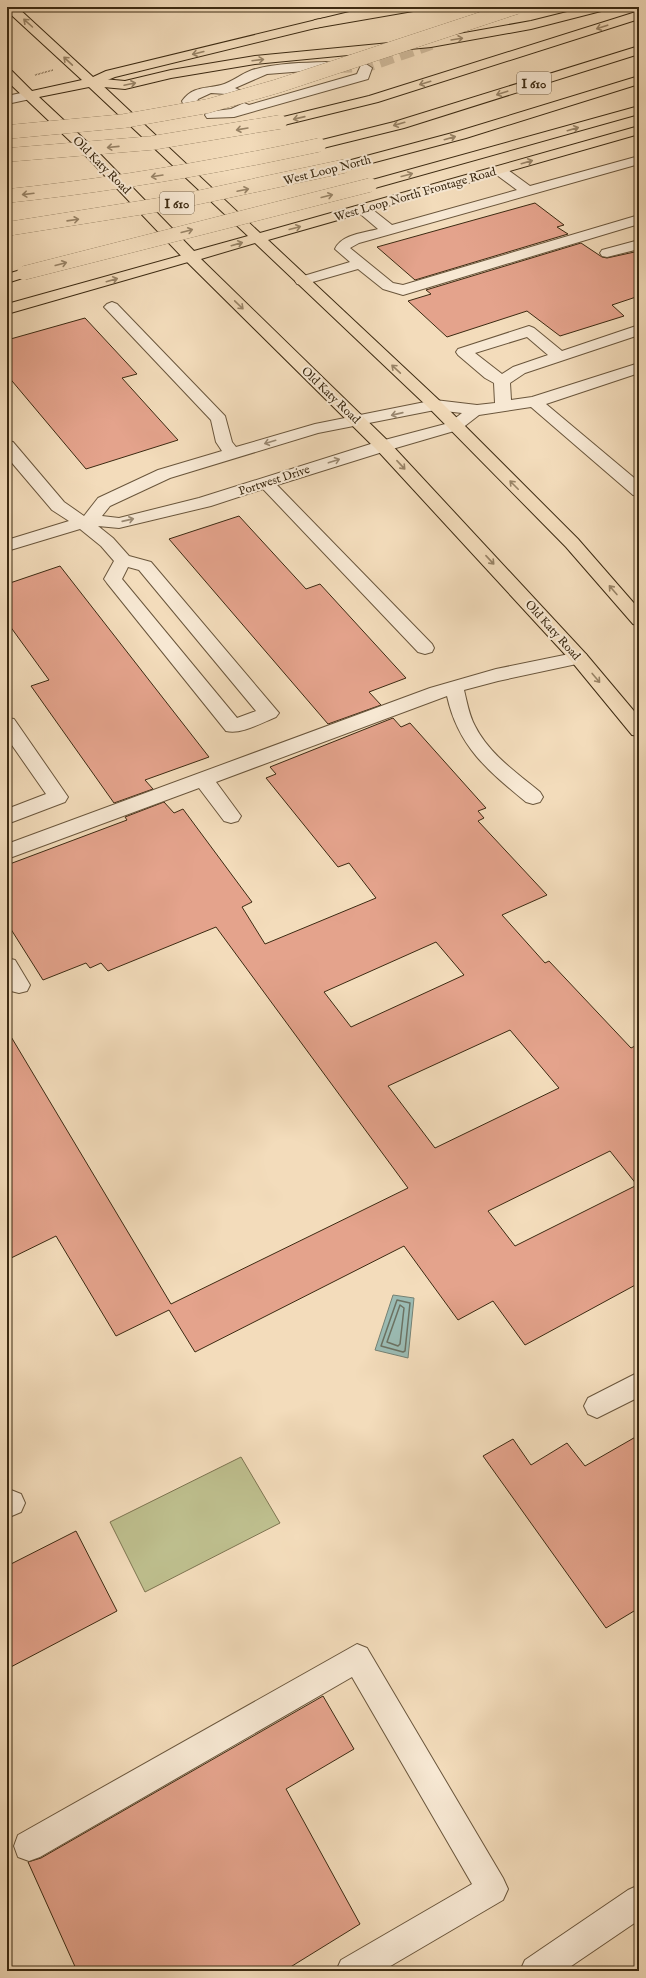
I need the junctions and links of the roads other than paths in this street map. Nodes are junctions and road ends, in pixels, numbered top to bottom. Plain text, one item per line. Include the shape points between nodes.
1 (10, 7) edge
2 (385, 7) edge
3 (413, 7) edge
4 (517, 7) edge
5 (601, 7) edge
6 (639, 15) edge
7 (315, 24) junction
8 (639, 45) edge
9 (639, 50) edge
10 (592, 64) junction
11 (326, 66) tunnel mouth
12 (366, 68) dead end
13 (7, 74) edge
14 (639, 80) edge
15 (92, 82) junction
16 (639, 84) edge
17 (222, 89) junction
18 (241, 94) dead end
19 (30, 95) junction
20 (576, 99) junction
21 (7, 100) edge
22 (190, 106) dead end
23 (639, 110) edge
24 (212, 115) dead end
25 (639, 130) edge
26 (7, 132) edge
27 (7, 155) edge
28 (639, 160) edge
29 (499, 170) junction
30 (527, 191) junction
31 (7, 196) edge
32 (364, 208) junction
33 (639, 219) edge
34 (7, 229) edge
35 (389, 230) junction
36 (257, 238) junction
37 (639, 244) edge
38 (608, 253) dead end
39 (190, 257) junction
40 (360, 264) junction
41 (7, 278) edge
42 (302, 281) junction
43 (112, 307) dead end
44 (7, 309) edge
45 (639, 330) edge
46 (559, 356) junction
47 (639, 368) edge
48 (502, 381) junction
49 (534, 402) junction
50 (434, 405) junction
51 (503, 407) junction
52 (477, 410) junction
53 (359, 421) junction
54 (455, 426) junction
55 (7, 446) edge
56 (383, 446) junction
57 (232, 454) junction
58 (266, 483) junction
59 (639, 491) edge
60 (86, 521) junction
61 (7, 546) edge
62 (123, 560) junction
63 (639, 620) edge
64 (425, 648) dead end
65 (579, 658) junction
66 (454, 687) junction
67 (7, 724) edge
68 (639, 730) edge
69 (203, 779) junction
70 (533, 797) dead end
71 (231, 816) dead end
72 (7, 817) edge
73 (7, 852) edge
74 (7, 966) edge
75 (19, 986) dead end
76 (639, 1384) edge
77 (597, 1406) dead end
78 (29, 1846) dead end
79 (639, 1901) edge
80 (352, 1971) edge
81 (536, 1971) edge

15 -> 1 main road
2 - 7 main road
3 - 7 main road
4 - 26 main road, bridge via 278,86 208,106 124,121
15 -> 5 main road via 125,85 171,74 255,60 431,43 531,25
6 -> 27 main road, bridge via 380,96 280,122 152,143
7 -> 15 main road via 111,74
8 - 10 main road
9 - 10 main road, West Loop North / I 610
10 -> 31 main road, West Loop North / I 610, bridge via 399,125 319,145 144,178
11 - 17 street via 257,73
12 - 24 street via 364,76
13 - 19 main road, Old Katy Road
14 - 20 main road, West Loop North / I 610
15 - 19 main road
15 - 36 main road
16 - 20 main road
17 - 18 street
17 - 22 street via 197,93 189,101
19 - 21 street
19 - 39 main road, Old Katy Road via 94,156
34 -> 20 main road, West Loop North / I 610, bridge via 185,201 345,166 461,135
41 -> 23 main road, bridge via 370,186
29 -> 25 main road, West Loop North Frontage Road
28 - 30 street
29 - 30 street
29 - 32 main road, West Loop North Frontage Road
30 - 35 street
32 - 35 street
36 -> 32 main road, West Loop North Frontage Road
33 - 40 street via 403,290 388,286
35 - 40 street via 344,245 342,249
39 -> 36 main road, West Loop North Frontage Road
36 - 42 main road
37 - 38 street
44 -> 39 main road, West Loop North Frontage Road
39 -> 53 main road, Old Katy Road
40 - 42 street
50 -> 42 main road
43 - 57 street via 219,419 224,442
45 - 46 street
46 - 48 street via 519,370
46 - 48 street via 529,331 464,352
47 - 49 street
48 - 51 street
49 - 51 street
49 - 59 street
50 - 52 street
50 -> 53 street
50 - 54 main road
51 - 52 street
52 - 54 street
53 - 56 main road, Old Katy Road
53 -> 57 street via 315,429
54 - 56 street, Portwest Drive
63 -> 54 main road via 572,543
55 - 60 street via 53,501
58 -> 56 street, Portwest Drive
56 -> 65 main road, Old Katy Road
57 - 60 street via 164,474 104,502
60 -> 58 street, Portwest Drive via 119,522 205,502
58 - 64 street
60 - 61 street, Portwest Drive
60 - 62 street
62 - 62 street via 113,579 233,726 269,712 145,566
65 - 66 street via 496,675
65 -> 68 main road, Old Katy Road
66 - 69 street
66 - 70 street via 459,710 472,738 481,750
67 - 72 street via 58,797
69 - 71 street
69 - 73 street
74 - 75 street
76 - 77 street
78 - 80 street via 357,1658 492,1889
79 - 81 street

